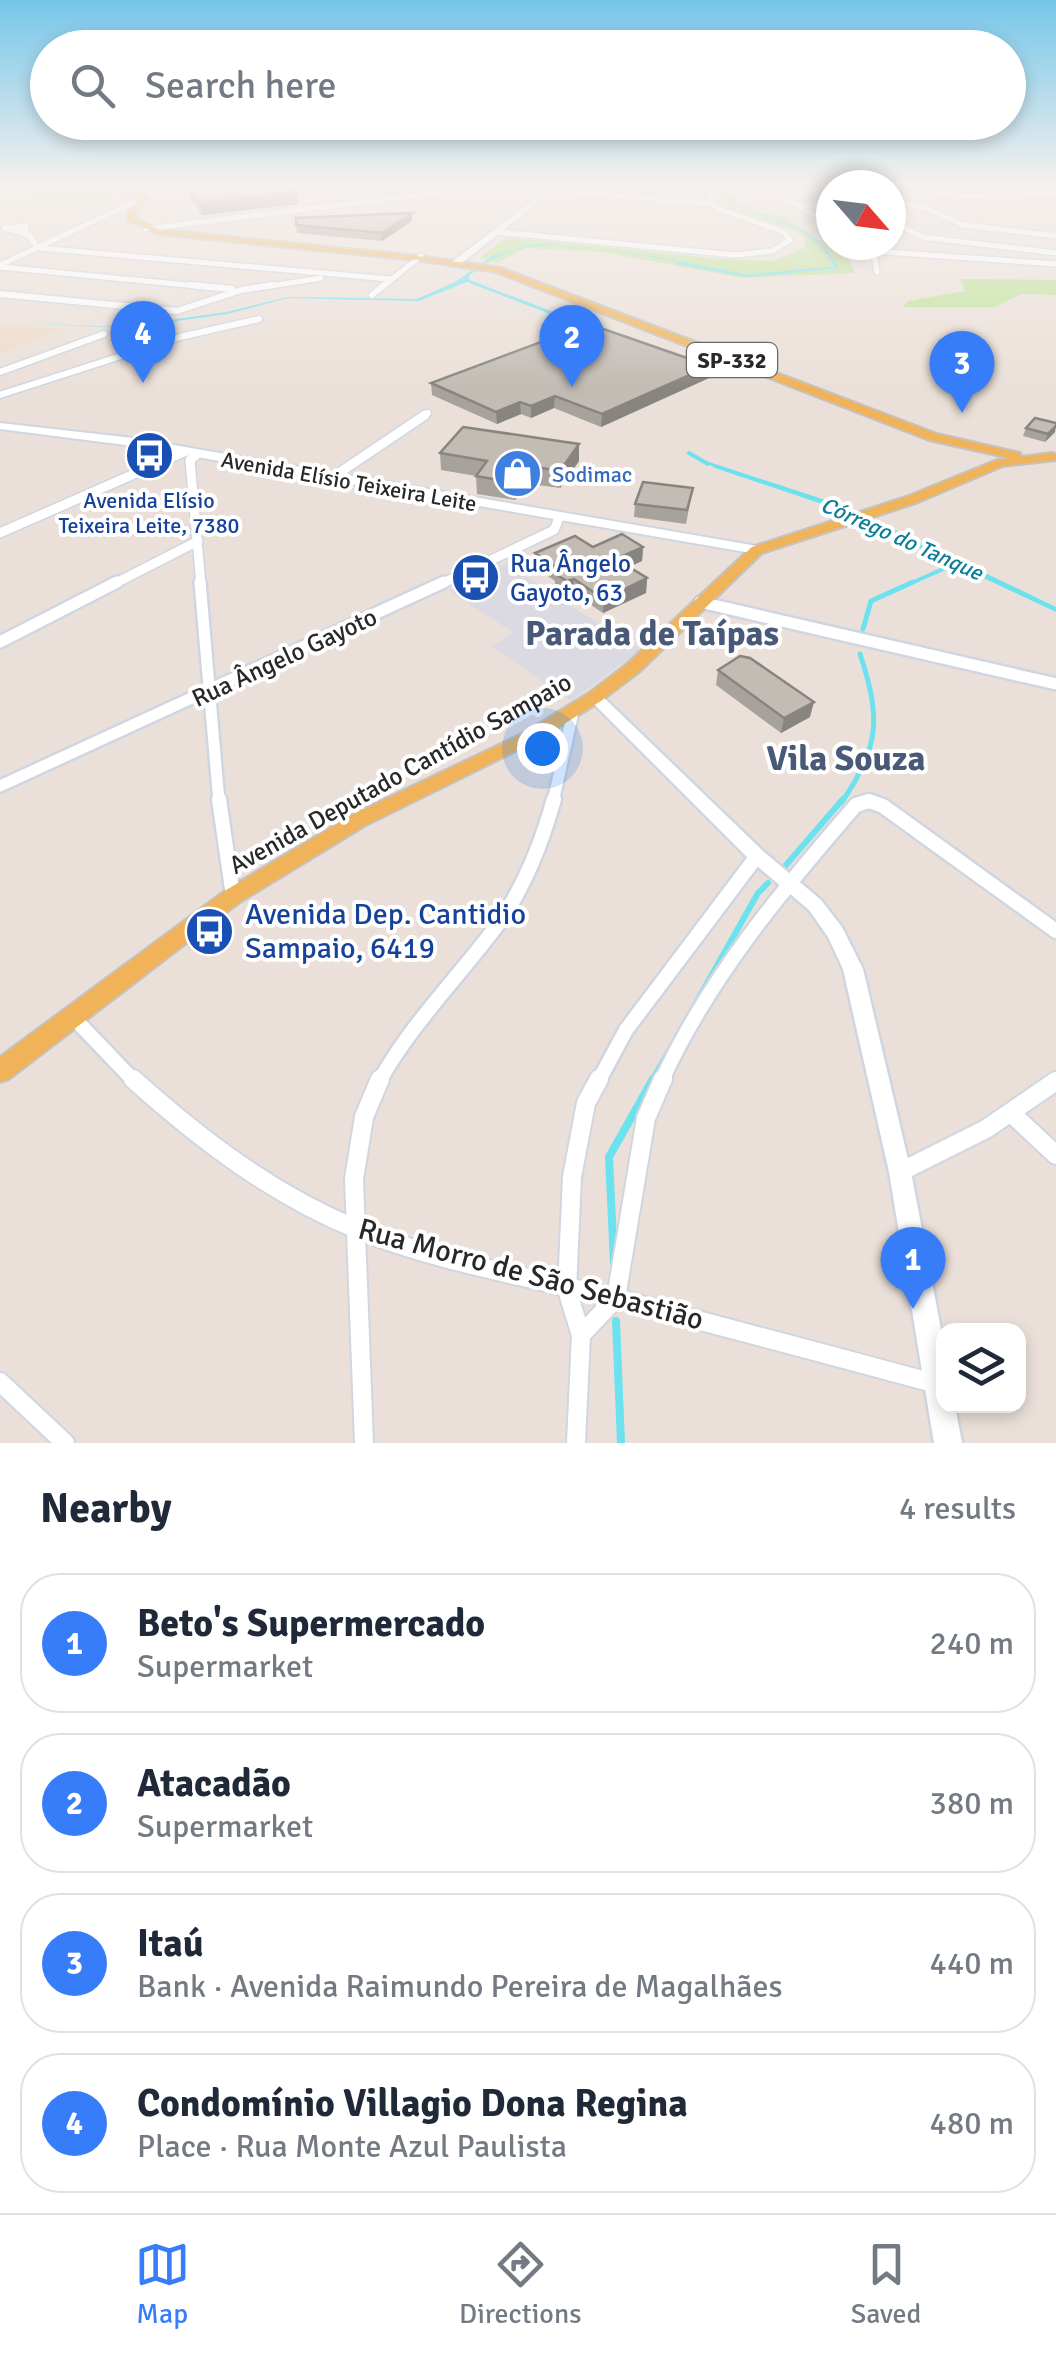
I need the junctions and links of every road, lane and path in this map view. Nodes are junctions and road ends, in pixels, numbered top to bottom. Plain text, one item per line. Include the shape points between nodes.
1 (27, 253) edge
2 (99, 253) edge
3 (383, 253) edge
4 (385, 253) edge
5 (470, 253) edge
6 (718, 253) edge
7 (754, 253) edge
8 (906, 253) edge
9 (419, 257) junction
10 (874, 260) edge
11 (458, 262) junction
12 (1056, 264) edge
13 (479, 265) junction
14 (0, 266) edge
15 (302, 271) junction
16 (877, 272) dead end
17 (355, 276) junction
18 (390, 279) junction
19 (302, 280) junction
20 (241, 290) junction
21 (0, 294) edge
22 (372, 295) dead end
23 (259, 320) dead end
24 (104, 334) dead end
25 (0, 372) edge
26 (0, 395) edge
27 (428, 412) dead end
28 (0, 429) edge
29 (933, 436) junction
30 (187, 456) junction
31 (1026, 458) junction
32 (1055, 458) edge
33 (1001, 463) junction
34 (333, 477) junction
35 (393, 491) junction
36 (558, 521) junction
37 (0, 532) edge
38 (198, 540) junction
39 (751, 554) junction
40 (700, 602) junction
41 (0, 642) edge
42 (1056, 684) edge
43 (210, 691) junction
44 (595, 697) junction
45 (574, 712) junction
46 (4, 779) edge
47 (757, 856) junction
48 (788, 882) junction
49 (233, 896) junction
50 (1056, 930) edge
51 (71, 1016) junction
52 (0, 1071) edge
53 (1056, 1081) edge
54 (1011, 1114) junction
55 (1056, 1155) edge
56 (900, 1172) junction
57 (354, 1228) junction
58 (567, 1290) junction
59 (616, 1298) junction
60 (581, 1335) junction
61 (0, 1382) edge
62 (936, 1384) joint
63 (942, 1413) edge
64 (66, 1443) edge
65 (364, 1443) edge
66 (576, 1443) edge
67 (948, 1443) edge

1 - 14 street
2 - 15 street
3 - 9 main road, SP-332
4 - 9 main road, SP-332
5 - 11 street
6 - 7 street
8 - 12 street
9 - 11 main road, SP-332
9 - 18 street
10 - 16 street
11 - 13 main road, SP-332
13 - 29 main road, SP-332
13 - 32 main road, SP-332 via 552,285 944,435
14 - 20 street
15 - 17 street
15 - 19 street
17 - 18 street
17 - 19 street
18 - 22 street
19 - 20 street
20 - 21 street via 180,310
23 - 26 street via 180,337
24 - 25 street
27 - 34 street
28 - 30 main road, Avenida Elísio Teixeira Leite via 90,435
29 - 31 main road, SP-332
29 - 33 main road
30 - 34 main road, Avenida Elísio Teixeira Leite
30 - 35 main road, Avenida Elísio Teixeira Leite
30 - 37 street
30 - 38 street
31 - 32 main road, SP-332
31 - 33 main road, Avenida Deputado Cantídio Sampaio
33 - 39 main road, Avenida Deputado Cantídio Sampaio
34 - 35 main road, Avenida Elísio Teixeira Leite
35 - 36 main road, Avenida Elísio Teixeira Leite
36 - 39 main road, Avenida Elísio Teixeira Leite
36 - 43 street, Rua Ângelo Gayoto via 532,542
38 - 41 street
38 - 43 street
39 - 40 main road, Avenida Deputado Cantídio Sampaio
40 - 42 street
40 - 44 main road, Avenida Deputado Cantídio Sampaio
43 - 46 street, Rua Ângelo Gayoto
43 - 49 street
44 - 45 main road, Avenida Deputado Cantídio Sampaio
44 - 47 street
45 - 49 main road, Avenida Deputado Cantídio Sampaio via 359,820
45 - 57 street via 530,870 501,920 413,1029 364,1118
47 - 48 street
47 - 58 street via 636,1014 586,1102 574,1164
48 - 50 street via 862,802 883,806
48 - 56 street via 815,905 853,969
48 - 59 street via 716,984 664,1076 643,1134
49 - 51 main road, Avenida Deputado Cantídio Sampaio
51 - 52 main road, Avenida Deputado Cantídio Sampaio
51 - 57 street, Rua Morro de São Sebastião via 180,1121 254,1173
53 - 54 street
54 - 55 street
54 - 56 street
56 - 62 street
57 - 58 street, Rua Morro de São Sebastião
57 - 65 street
58 - 59 street, Rua Morro de São Sebastião
58 - 60 street
59 - 60 street
59 - 62 street, Rua Morro de São Sebastião
60 - 66 street
61 - 64 street
63 - 67 street

